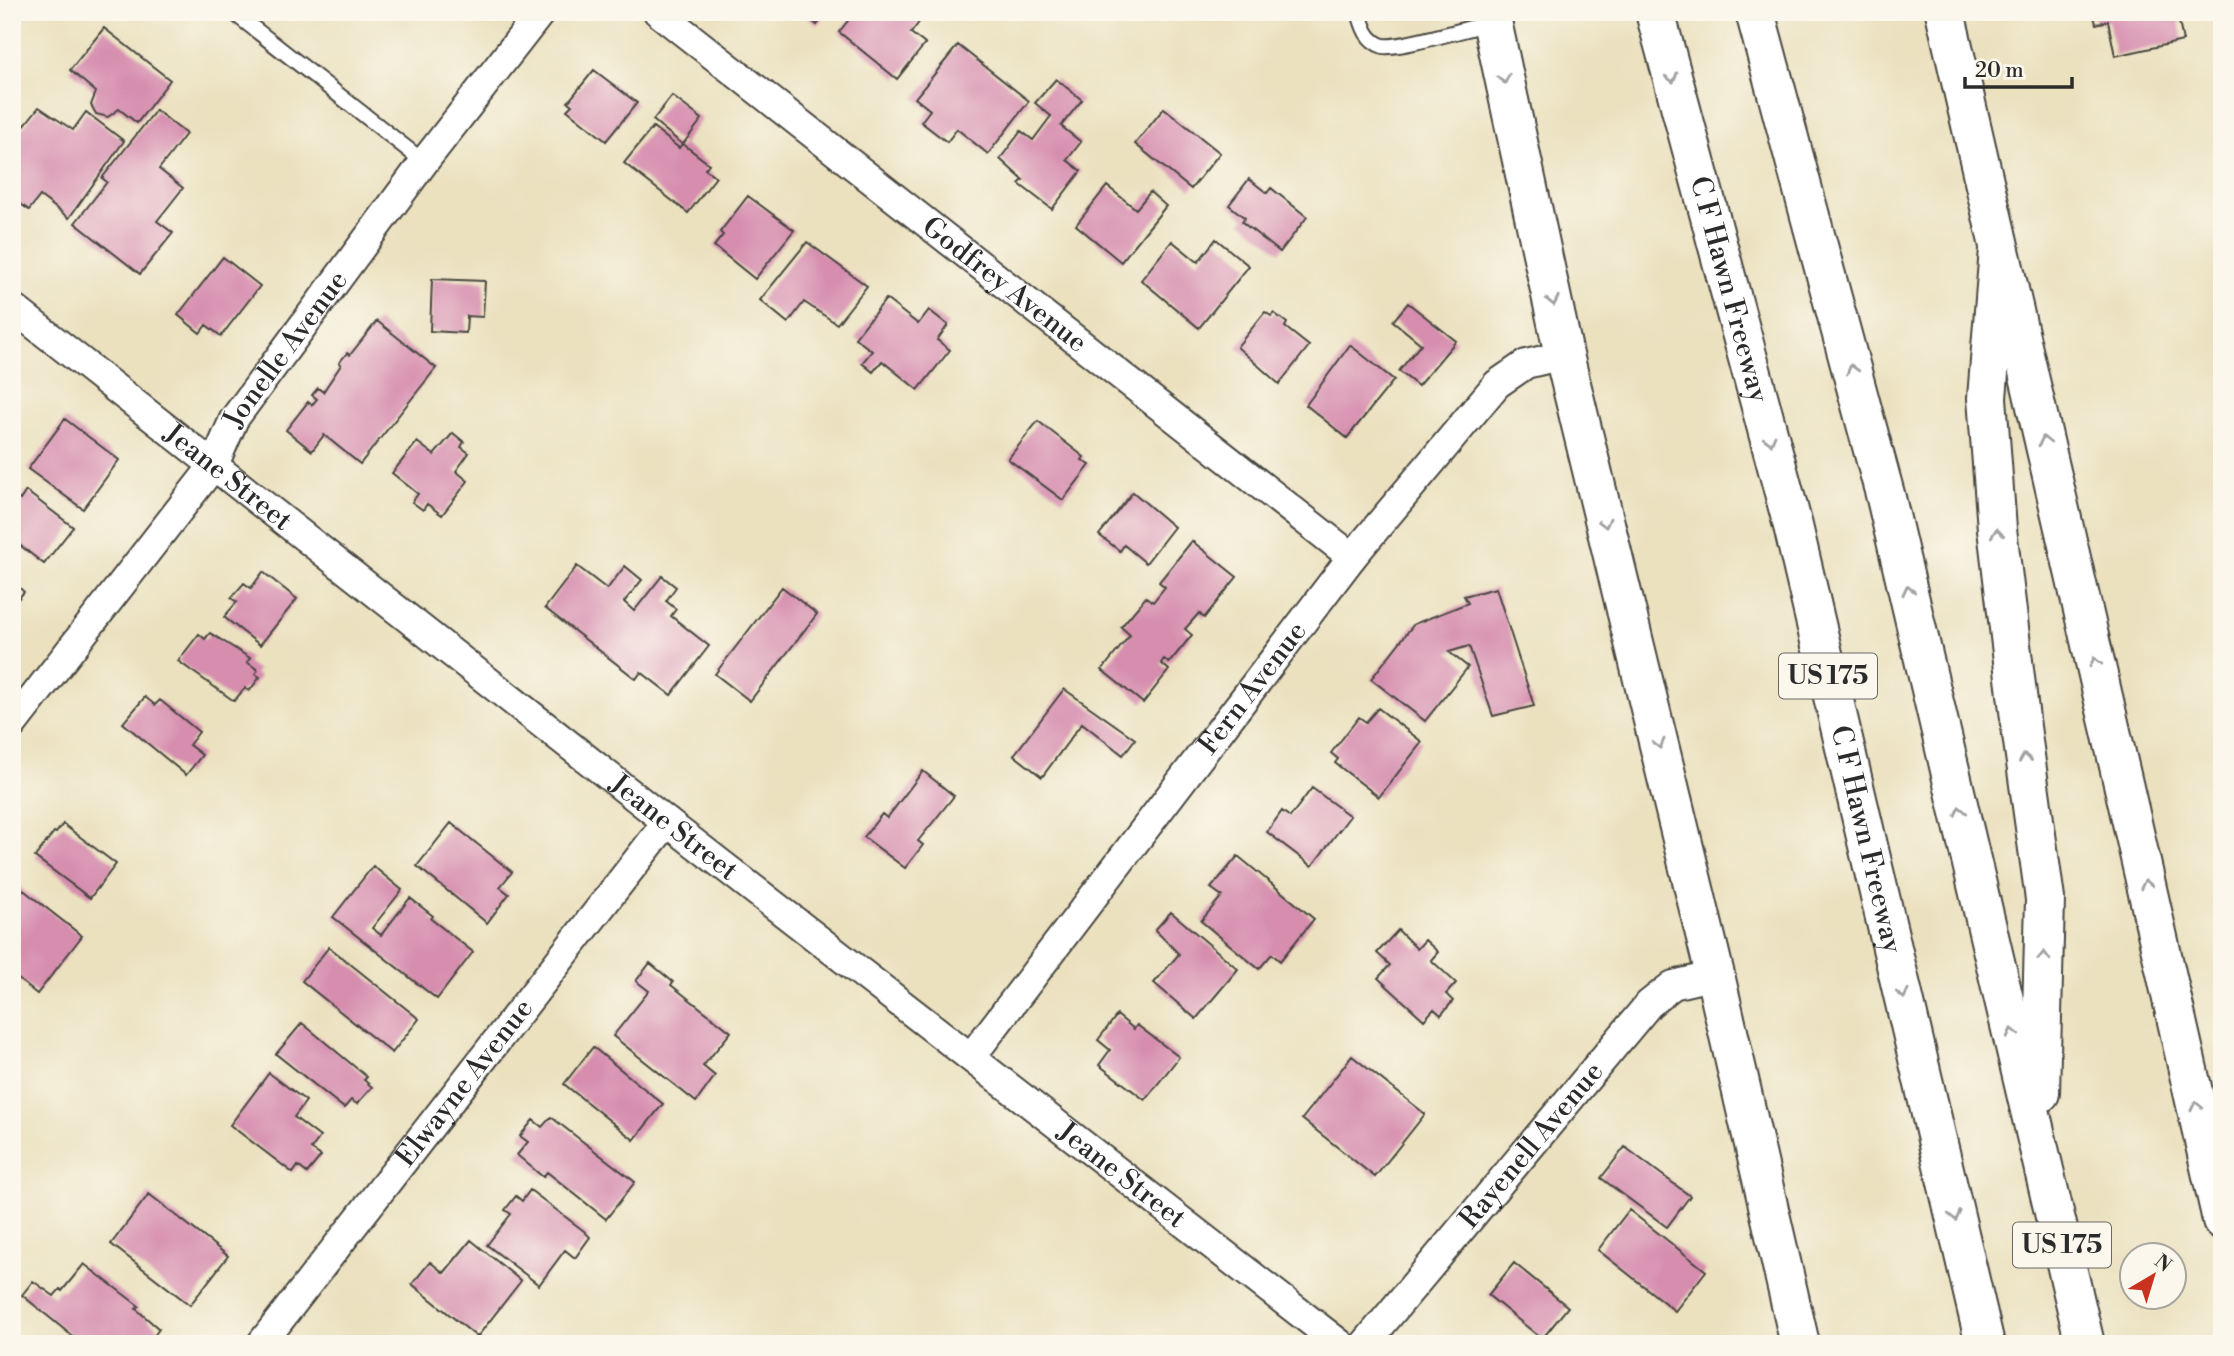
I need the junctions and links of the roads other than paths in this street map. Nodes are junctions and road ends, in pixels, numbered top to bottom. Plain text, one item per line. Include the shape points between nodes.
1 (233, 12) edge
2 (541, 12) edge
3 (657, 12) edge
4 (1359, 12) edge
5 (1655, 12) edge
6 (1755, 12) edge
7 (1945, 12) edge
8 (1491, 17) edge
9 (424, 162) junction
10 (1999, 249) junction
11 (12, 307) edge
12 (1564, 355) junction
13 (214, 466) junction
14 (1352, 557) junction
15 (12, 725) edge
16 (667, 822) junction
17 (1715, 975) junction
18 (971, 1057) junction
19 (2038, 1147) junction
20 (2222, 1220) edge
21 (261, 1344) edge
22 (1340, 1344) edge
23 (1365, 1344) edge
24 (1800, 1344) edge
25 (1985, 1344) edge
26 (2085, 1344) edge

1 - 9 lane
2 - 9 street, Jonelle Avenue
3 - 14 street, Godfrey Avenue
4 - 8 lane via 1363,30 1384,46
5 -> 25 main road, C F Hawn Freeway / US 175 via 1793,526
19 -> 6 main road, US 175 via 1886,498
7 - 10 main road
8 -> 12 main road
9 - 13 street, Jonelle Avenue via 233,419
19 -> 10 main road via 2045,899 1997,529 1987,398
20 -> 10 main road
11 - 13 street, Jeane Street
12 - 14 street, Fern Avenue via 1526,364 1496,384
12 -> 17 main road
13 - 15 street, Jonelle Avenue
13 - 16 street, Jeane Street
14 - 18 street, Fern Avenue
16 - 18 street, Jeane Street
16 - 21 street, Elwayne Avenue
17 - 23 street, Rayenell Avenue via 1673,985 1649,1004
17 - 24 main road
18 - 22 street, Jeane Street
19 - 26 main road, US 175

